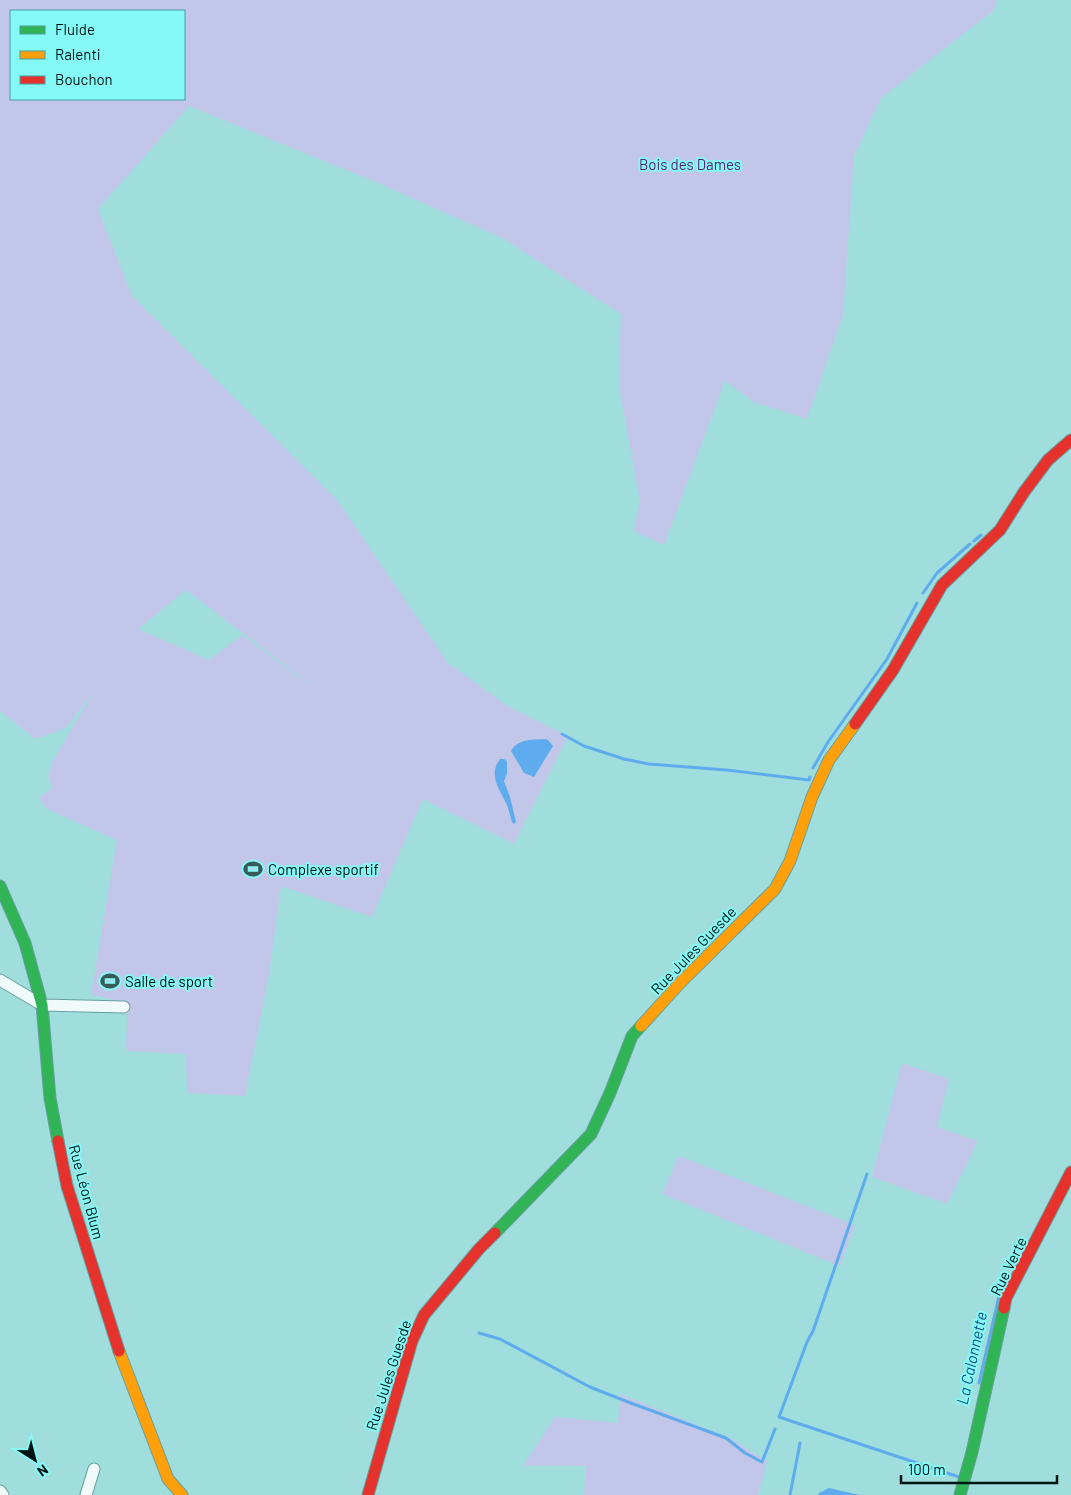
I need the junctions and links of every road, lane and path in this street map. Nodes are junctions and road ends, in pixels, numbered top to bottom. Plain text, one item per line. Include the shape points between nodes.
1 (1071, 440) edge
2 (0, 886) edge
3 (0, 980) edge
4 (42, 1005) junction
5 (124, 1007) dead end
6 (1071, 1172) edge
7 (94, 1469) dead end
8 (0, 1491) edge
9 (2, 1495) edge
10 (86, 1495) edge
11 (182, 1495) edge
12 (368, 1495) edge
13 (960, 1495) edge

1 - 12 street, Rue Jules Guesde via 1048,460 1000,530 942,585 892,670 830,760 775,889 680,983 632,1036 591,1134 479,1249 424,1315 412,1341
2 - 4 street, Rue Léon Blum via 25,943
3 - 4 street
4 - 5 street
4 - 11 street, Rue Léon Blum via 50,1098 67,1186 123,1364 168,1479
6 - 13 street, Rue Verte via 1006,1298
7 - 10 street
8 - 9 street

